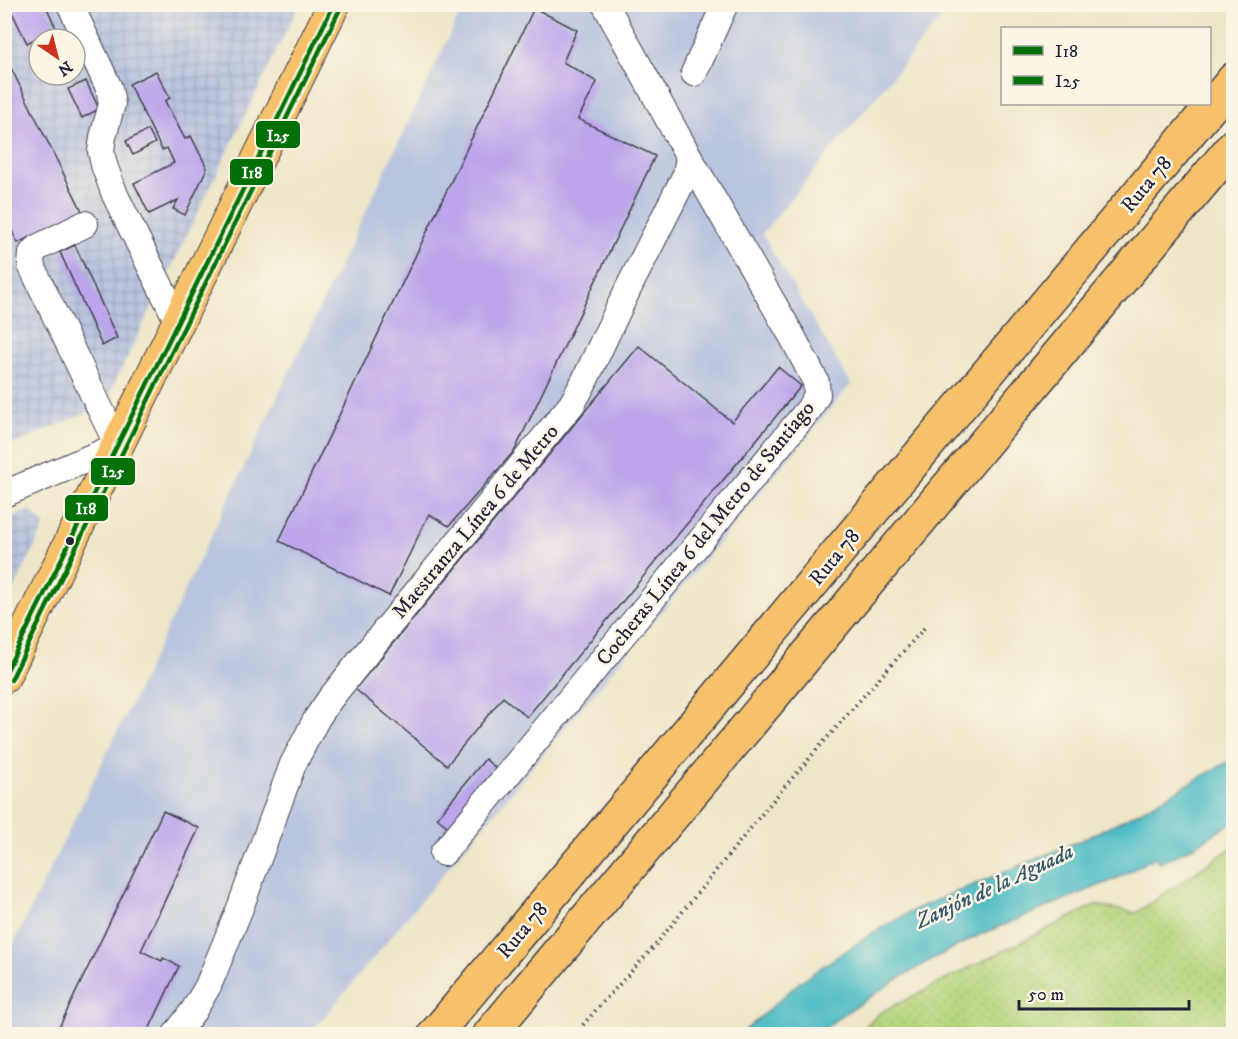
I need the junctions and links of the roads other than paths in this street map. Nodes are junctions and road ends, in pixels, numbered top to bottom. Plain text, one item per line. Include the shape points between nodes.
1 (70, 4) edge
2 (334, 4) edge
3 (605, 4) edge
4 (725, 4) edge
5 (694, 73) dead end
6 (1233, 79) edge
7 (1233, 145) edge
8 (689, 157) junction
9 (85, 224) dead end
10 (178, 322) junction
11 (118, 446) junction
12 (4, 494) edge
13 (4, 677) edge
14 (442, 852) dead end
15 (176, 1035) edge
16 (435, 1035) edge
17 (490, 1035) edge

1 - 10 street via 109,88 112,104 101,151 104,165
2 - 10 main road
3 - 8 street
4 - 5 street
6 - 16 highway, Ruta 78
7 - 17 highway, Ruta 78
8 - 14 street, Cocheras Línea 6 del Metro de Santiago via 792,336 816,382 817,395
8 - 15 street, Maestranza Línea 6 de Metro via 686,174 572,404 369,650 304,740 208,986
9 - 11 street via 39,247 33,253 31,265
10 - 11 main road
11 - 12 street
11 - 13 main road

